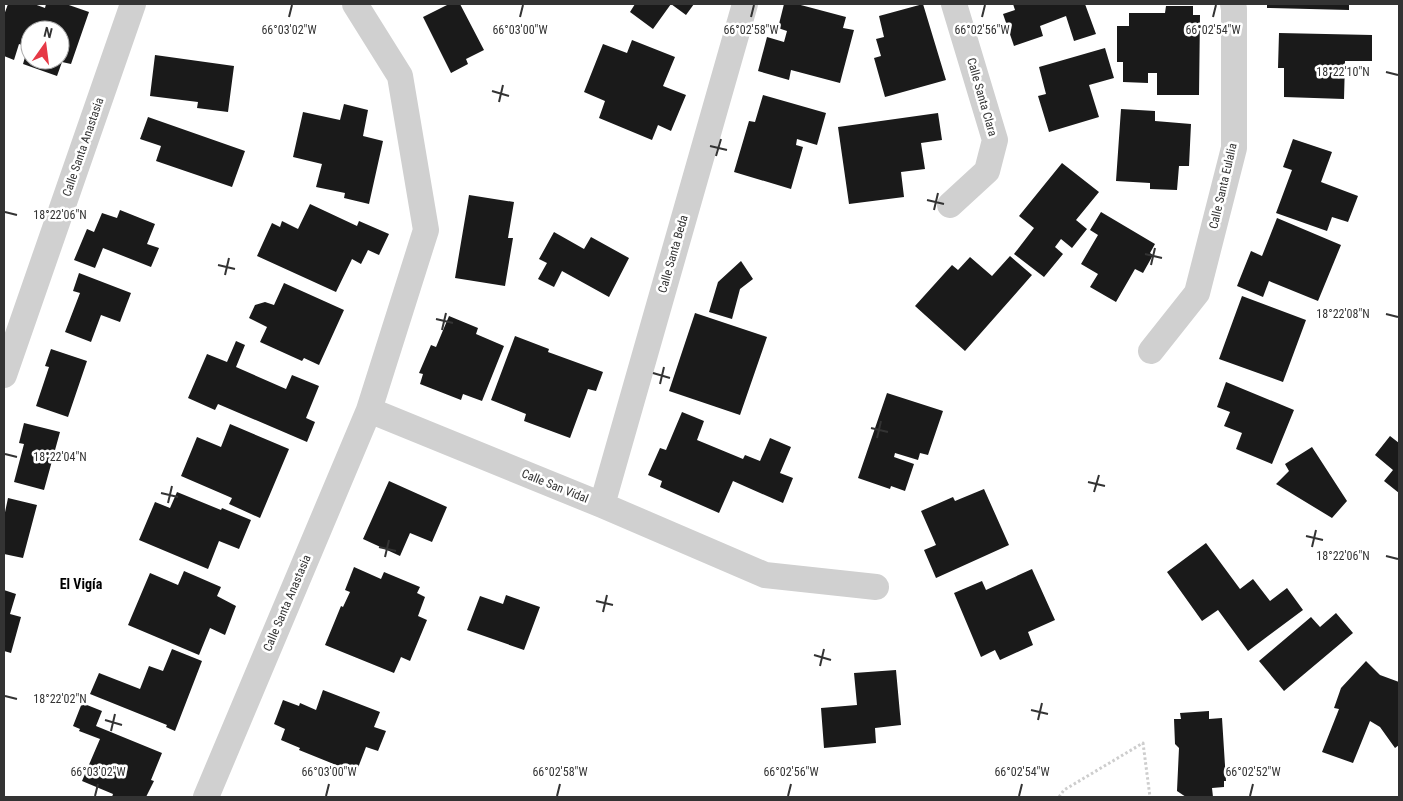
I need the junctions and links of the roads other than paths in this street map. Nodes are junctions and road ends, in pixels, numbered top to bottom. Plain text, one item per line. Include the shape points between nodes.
1 (133, 4) edge
2 (355, 4) edge
3 (745, 4) edge
4 (954, 4) edge
5 (1233, 4) edge
6 (950, 205) dead end
7 (1152, 351) dead end
8 (4, 375) edge
9 (369, 410) junction
10 (602, 505) junction
11 (876, 587) dead end
12 (206, 797) edge

1 - 8 street, Calle Santa Anastasia
2 - 9 street via 400,76 426,230
3 - 10 street, Calle Santa Beda
4 - 6 street, Calle Santa Clara via 995,140 987,171
5 - 7 street, Calle Santa Eulalia via 1234,148 1197,293
9 - 10 street, Calle San Vidal
9 - 12 street, Calle Santa Anastasia
10 - 11 street, Calle San Vidal via 765,575

